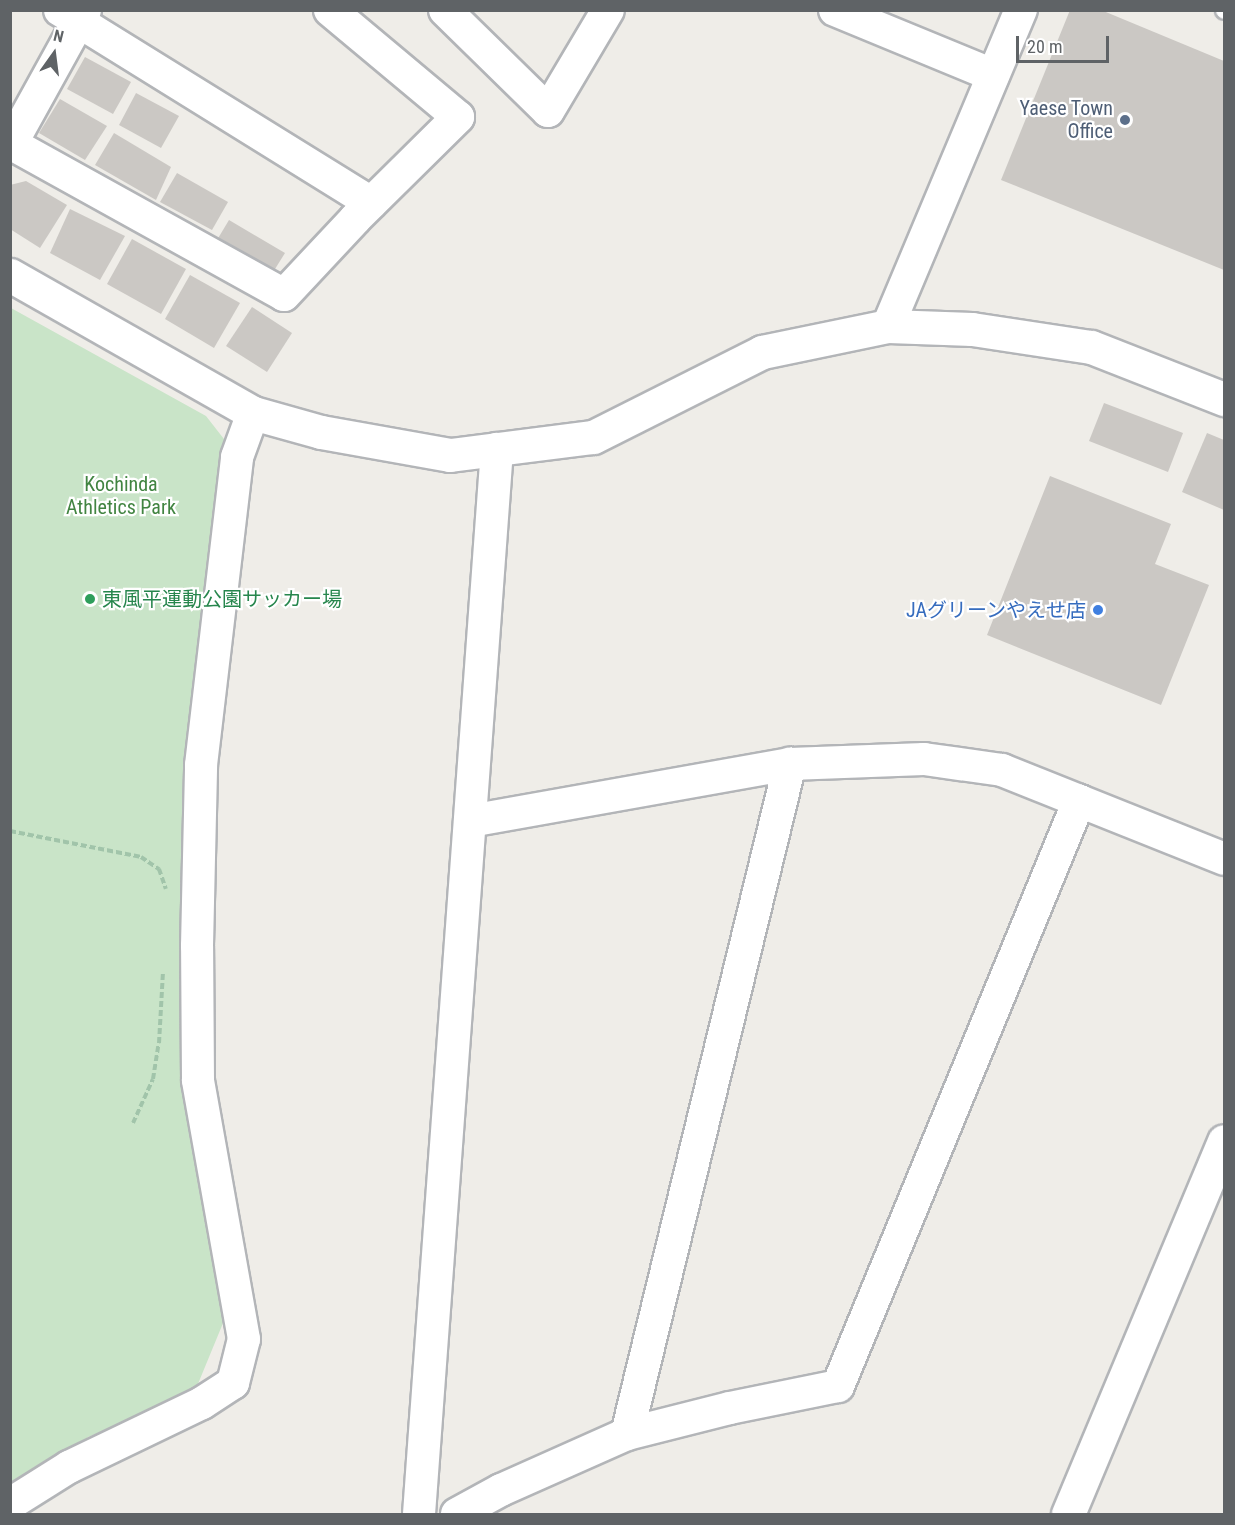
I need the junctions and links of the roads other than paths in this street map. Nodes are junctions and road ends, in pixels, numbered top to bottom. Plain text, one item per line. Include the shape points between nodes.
1 (330, 10) edge
2 (445, 10) edge
3 (608, 10) edge
4 (836, 10) edge
5 (1021, 10) edge
6 (75, 14) edge
7 (993, 75) junction
8 (11, 145) edge
9 (371, 203) junction
10 (10, 275) edge
11 (888, 326) junction
12 (1224, 399) edge
13 (253, 413) junction
14 (497, 449) junction
15 (790, 764) junction
16 (1079, 801) junction
17 (470, 821) junction
18 (1224, 859) edge
19 (1224, 1141) edge
20 (627, 1434) junction
21 (10, 1504) edge
22 (418, 1515) edge
23 (457, 1515) edge
24 (1068, 1515) edge

1 - 9 street via 458,117
2 - 3 street via 548,111
4 - 7 street
5 - 7 street
6 - 8 street
6 - 9 street
7 - 11 street
8 - 9 street via 284,295
10 - 13 street
11 - 12 street via 972,329 1091,347
11 - 14 street via 762,352 593,437
13 - 14 street via 321,432 450,455
13 - 21 street via 237,456 202,753 197,946 198,1080 244,1339 233,1383 202,1403 69,1467
14 - 17 street
15 - 16 street via 935,761 1002,770
15 - 17 street
15 - 20 street
16 - 18 street
16 - 20 street via 838,1386
17 - 22 street
19 - 24 street
20 - 23 street via 501,1490

